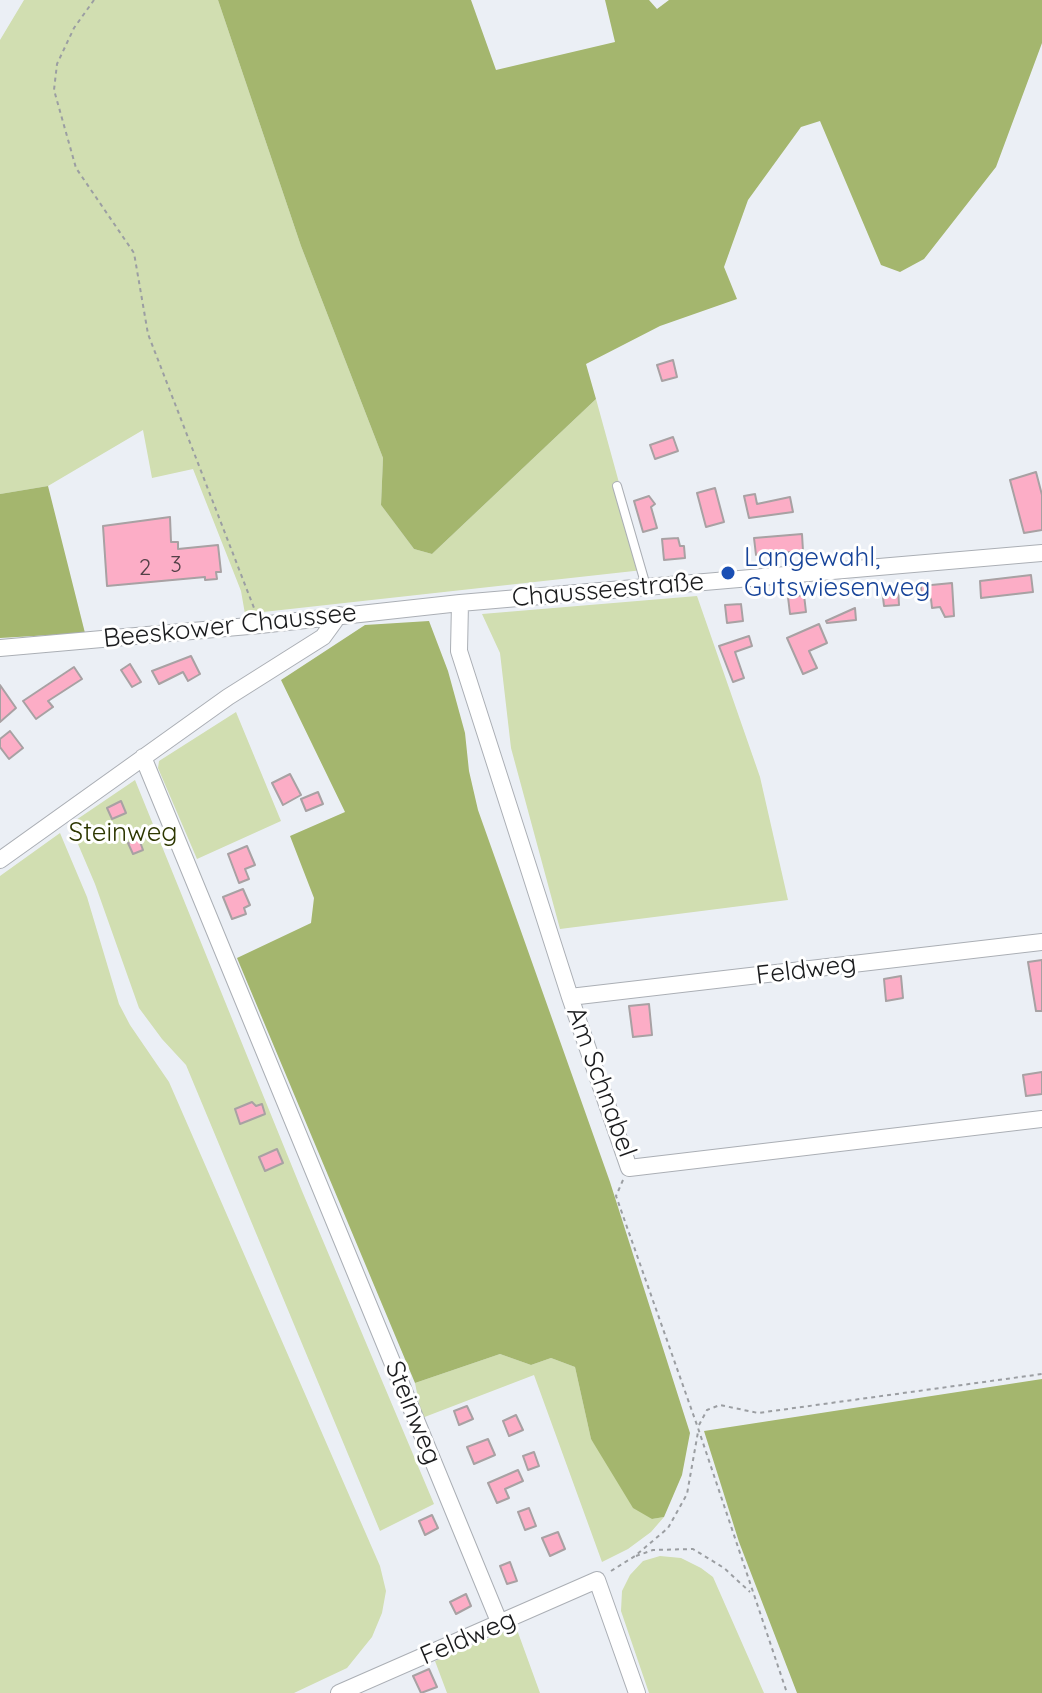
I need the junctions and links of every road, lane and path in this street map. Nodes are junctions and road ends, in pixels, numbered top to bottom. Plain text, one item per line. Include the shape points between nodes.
1 (94, 0) edge
2 (617, 486) dead end
3 (1042, 553) edge
4 (646, 586) junction
5 (460, 603) junction
6 (339, 615) junction
7 (260, 625) junction
8 (0, 648) edge
9 (143, 757) junction
10 (0, 860) edge
11 (1042, 942) edge
12 (570, 997) junction
13 (1042, 1119) edge
14 (629, 1168) junction
15 (1042, 1374) edge
16 (698, 1428) junction
17 (635, 1556) junction
18 (597, 1580) junction
19 (753, 1595) junction
20 (500, 1624) junction
21 (339, 1693) edge
22 (637, 1693) edge
23 (787, 1693) edge

1 - 7 path via 57,64 54,90 76,168 134,253 148,334
2 - 4 lane
3 - 4 street, Chausseestraße via 773,568
4 - 5 street, Chausseestraße
5 - 6 street, Beeskower Chaussee
5 - 12 street, Am Schnabel via 459,651
6 - 7 street, Beeskower Chaussee
6 - 9 street via 323,637
7 - 8 street, Beeskower Chaussee
9 - 10 street
9 - 20 street, Steinweg
11 - 12 street, Feldweg
12 - 14 street, Am Schnabel
13 - 14 street, Am Schnabel
14 - 16 path via 616,1196
15 - 16 path via 758,1413 720,1405 707,1410
16 - 17 path via 687,1494 668,1528
16 - 19 path
17 - 18 path
17 - 19 path via 693,1549
18 - 20 street, Feldweg
18 - 22 street
19 - 23 path
20 - 21 street, Feldweg

